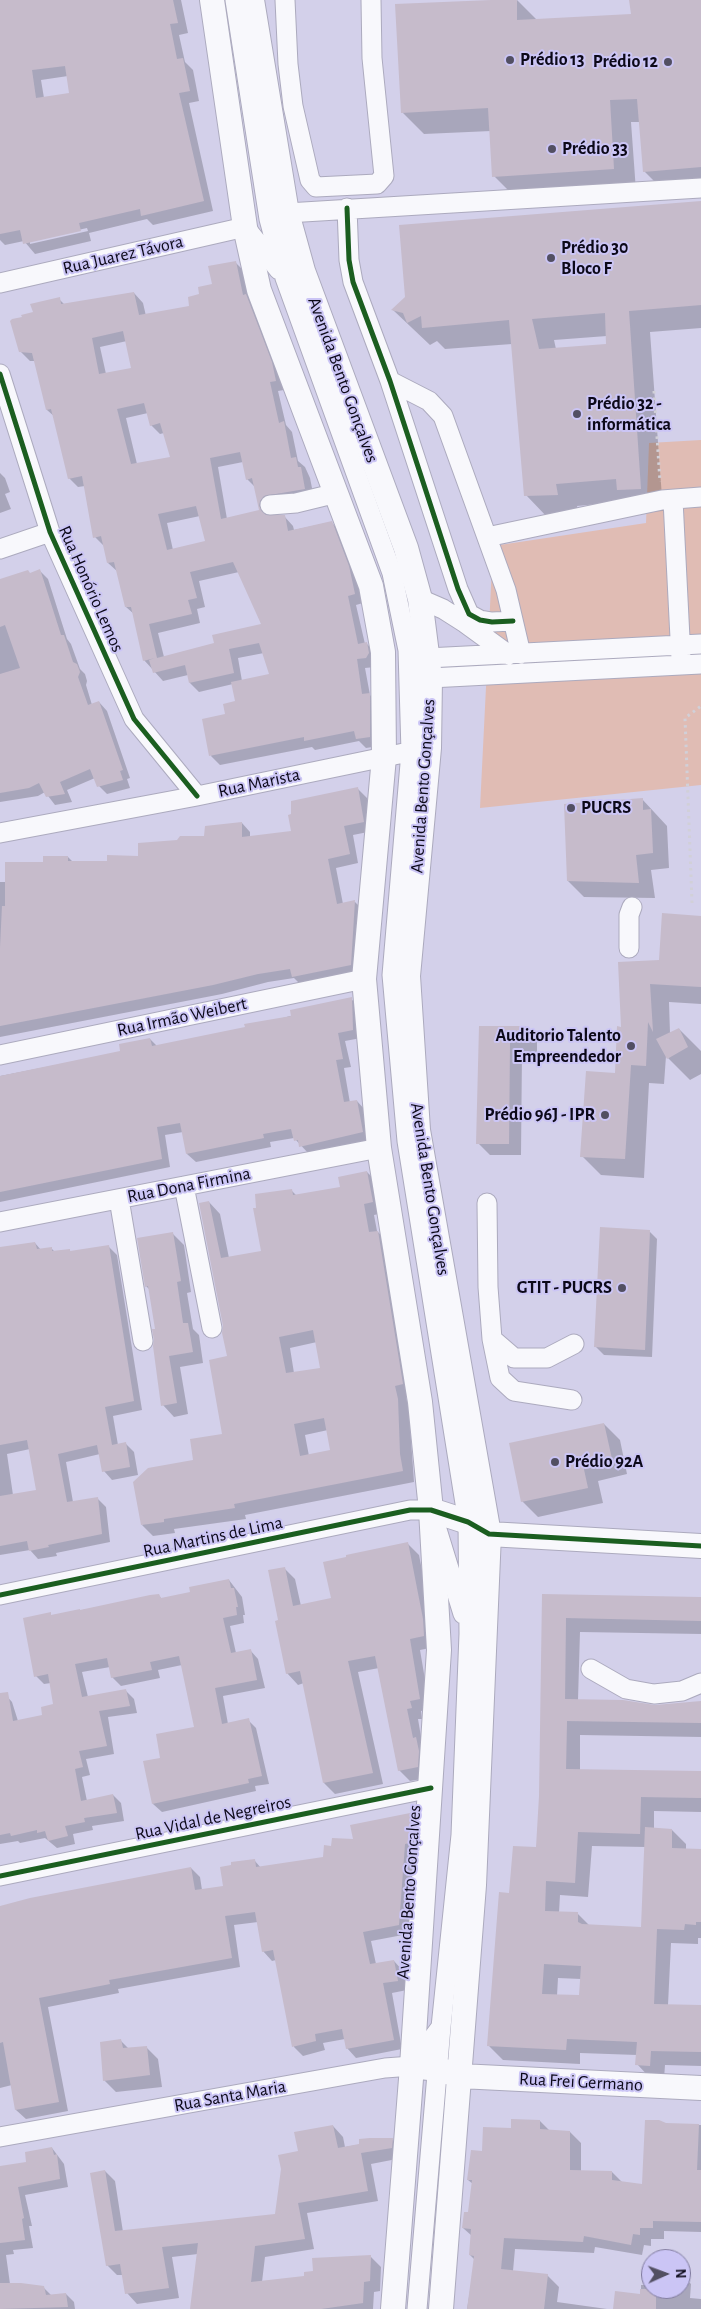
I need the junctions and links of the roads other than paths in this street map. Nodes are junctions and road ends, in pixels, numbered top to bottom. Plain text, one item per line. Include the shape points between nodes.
1 (212, 0) edge
2 (235, 0) edge
3 (252, 0) edge
4 (285, 0) edge
5 (371, 0) edge
6 (701, 188) edge
7 (285, 202) junction
8 (347, 208) junction
9 (245, 227) junction
10 (285, 278) junction
11 (0, 283) edge
12 (0, 374) edge
13 (390, 381) junction
14 (337, 493) junction
15 (701, 497) edge
16 (667, 500) junction
17 (270, 505) dead end
18 (50, 532) junction
19 (487, 537) junction
20 (0, 550) edge
21 (420, 599) junction
22 (514, 621) junction
23 (701, 644) edge
24 (680, 646) junction
25 (507, 655) junction
26 (701, 664) edge
27 (681, 666) junction
28 (429, 668) junction
29 (492, 675) junction
30 (410, 712) junction
31 (420, 750) junction
32 (384, 757) junction
33 (197, 796) junction
34 (0, 833) edge
35 (632, 907) dead end
36 (629, 948) dead end
37 (364, 979) junction
38 (0, 1055) edge
39 (379, 1148) junction
40 (184, 1186) junction
41 (119, 1198) junction
42 (487, 1203) dead end
43 (0, 1222) edge
44 (212, 1328) dead end
45 (492, 1338) junction
46 (143, 1341) dead end
47 (574, 1344) dead end
48 (572, 1400) dead end
49 (431, 1510) junction
50 (468, 1522) junction
51 (489, 1534) junction
52 (701, 1546) edge
53 (0, 1595) edge
54 (469, 1634) junction
55 (591, 1669) dead end
56 (701, 1683) edge
57 (431, 1788) junction
58 (0, 1876) edge
59 (441, 2027) junction
60 (412, 2066) junction
61 (438, 2070) junction
62 (460, 2076) junction
63 (701, 2088) edge
64 (0, 2137) edge
65 (393, 2309) edge
66 (417, 2309) edge
67 (441, 2309) edge

1 - 9 main road, Avenida Bento Gonçalves
2 - 10 street via 269,219
3 - 7 main road, Avenida Bento Gonçalves
4 - 5 street via 293,106 310,180 316,187 377,184 384,176 372,58
6 - 8 street
7 - 8 street
7 - 10 street
7 - 21 main road, Avenida Bento Gonçalves via 303,272 406,548
8 - 13 street via 353,282
9 - 10 street
9 - 11 street, Rua Juarez Távora
9 - 14 main road, Avenida Bento Gonçalves via 258,290
10 - 30 street via 392,573 408,650
12 - 18 street, Rua Honório Lemos
13 - 19 street via 429,401 444,416
13 - 22 street via 469,614 492,622
14 - 17 street via 296,503
14 - 32 main road, Avenida Bento Gonçalves via 373,595 383,652
15 - 16 street
16 - 19 street
16 - 24 street
18 - 20 street
18 - 33 street, Rua Honório Lemos via 134,720
19 - 22 street
21 - 25 street via 443,609
21 - 28 main road, Avenida Bento Gonçalves
22 - 25 street
23 - 24 street
24 - 25 street
24 - 27 street
25 - 28 street
25 - 29 street
26 - 27 street
27 - 29 street
28 - 29 street
28 - 31 main road, Avenida Bento Gonçalves
30 - 31 street
30 - 32 street
31 - 32 street, Rua Marista
31 - 50 street via 392,975 407,1141
31 - 51 main road, Avenida Bento Gonçalves via 408,976 418,1130
32 - 33 street, Rua Marista
32 - 37 main road, Avenida Bento Gonçalves
33 - 34 street, Rua Marista
35 - 36 street
37 - 38 street, Rua Irmão Weibert
37 - 39 main road, Avenida Bento Gonçalves
39 - 40 street, Rua Dona Firmina
39 - 49 main road, Avenida Bento Gonçalves via 420,1402
40 - 41 street, Rua Dona Firmina
40 - 44 street
41 - 43 street, Rua Dona Firmina
41 - 46 street
42 - 45 street
45 - 47 street via 514,1358 547,1358
45 - 48 street via 500,1378 514,1392
49 - 50 main road
49 - 53 street, Rua Martins de Lima via 410,1510
49 - 54 street
49 - 57 main road, Avenida Bento Gonçalves via 439,1650
50 - 51 main road
50 - 54 street
51 - 52 main road
51 - 54 street
51 - 62 main road, Avenida Bento Gonçalves via 474,1885
54 - 59 street via 461,1835
55 - 56 street via 626,1689 654,1694 682,1691
57 - 58 street, Rua Vidal de Negreiros
57 - 60 main road, Avenida Bento Gonçalves via 425,1832
59 - 60 street
59 - 61 street
59 - 62 street
60 - 61 main road, Rua Santa Maria
60 - 64 street, Rua Santa Maria via 385,2068
60 - 65 main road, Avenida Bento Gonçalves
61 - 62 main road, Rua Santa Maria
61 - 66 street
62 - 63 main road, Rua Frei Germano
62 - 67 main road, Avenida Bento Gonçalves

